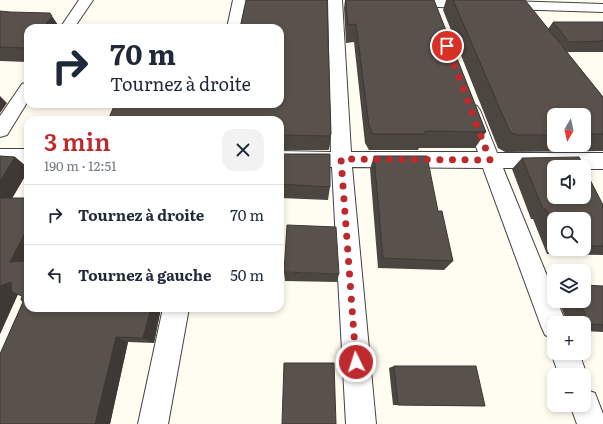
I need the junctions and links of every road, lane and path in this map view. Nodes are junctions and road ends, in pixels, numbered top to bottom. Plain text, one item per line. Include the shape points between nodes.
1 (86, 0) edge
2 (240, 0) edge
3 (334, 0) edge
4 (351, 0) edge
5 (391, 2) edge
6 (430, 2) edge
7 (516, 6) junction
8 (603, 8) edge
9 (71, 24) edge
10 (235, 24) edge
11 (439, 24) edge
12 (530, 24) edge
13 (24, 94) edge
14 (466, 96) edge
15 (0, 130) edge
16 (0, 157) edge
17 (24, 157) edge
18 (284, 159) edge
19 (341, 159) junction
20 (490, 160) junction
21 (603, 161) edge
22 (175, 312) edge
23 (550, 316) edge
24 (587, 412) edge
25 (153, 424) edge
26 (361, 424) edge
27 (592, 424) edge

1 - 9 street
2 - 10 street
3 - 4 street
3 - 19 street
5 - 6 street
6 - 7 street
6 - 11 street
7 - 8 street
7 - 12 street
13 - 15 street
14 - 20 street
16 - 17 street
18 - 19 street
19 - 20 street
19 - 26 street
20 - 21 street
20 - 23 street
22 - 25 street
24 - 27 street

